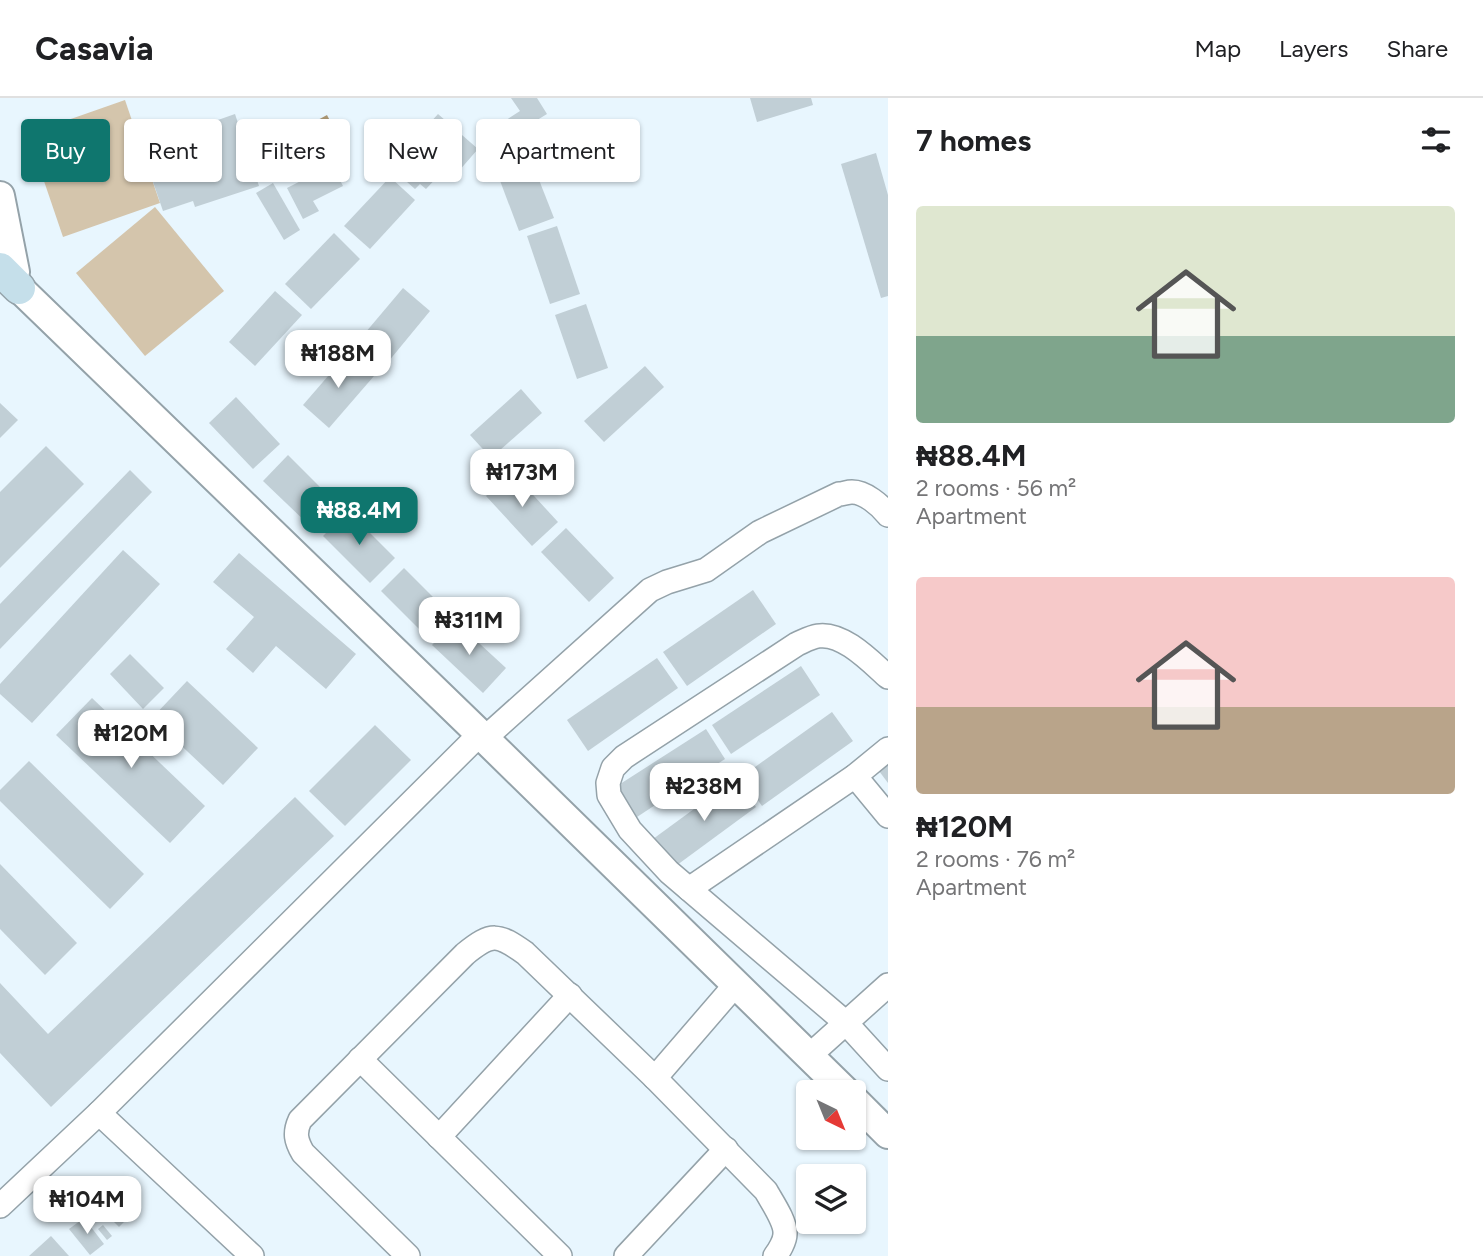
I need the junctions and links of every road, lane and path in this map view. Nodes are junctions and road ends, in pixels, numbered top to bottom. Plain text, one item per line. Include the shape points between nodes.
1 (0, 196) edge
2 (0, 253) edge
3 (9, 279) edge
4 (888, 515) edge
5 (888, 677) edge
6 (483, 736) junction
7 (888, 749) edge
8 (855, 776) junction
9 (888, 816) edge
10 (689, 890) junction
11 (736, 984) junction
12 (888, 985) edge
13 (570, 995) junction
14 (846, 1023) junction
15 (809, 1056) junction
16 (360, 1059) junction
17 (888, 1069) edge
18 (655, 1078) junction
19 (834, 1080) edge
20 (866, 1112) edge
21 (100, 1113) junction
22 (888, 1134) edge
23 (439, 1137) junction
24 (726, 1149) junction
25 (0, 1206) edge
26 (253, 1256) edge
27 (408, 1256) edge
28 (560, 1256) edge
29 (626, 1256) edge
30 (775, 1256) edge

1 - 3 street
2 - 3 street
3 - 6 street
4 - 6 street via 863,495 839,494 760,532 706,570 650,590
5 - 10 street via 847,643 818,636 797,643 613,768 609,795 629,830
6 - 11 street
6 - 21 street
7 - 8 street
8 - 9 street
8 - 10 street
10 - 14 street
11 - 15 street
11 - 18 street
12 - 14 street
13 - 16 street via 526,953 494,937 465,954
13 - 18 street
13 - 23 street
14 - 15 street
14 - 17 street
15 - 19 street
16 - 23 street
16 - 27 street via 300,1120 296,1140 316,1167
18 - 24 street
20 - 22 street
21 - 25 street
21 - 26 street
23 - 28 street
24 - 29 street
24 - 30 street via 766,1191 779,1213 785,1234

